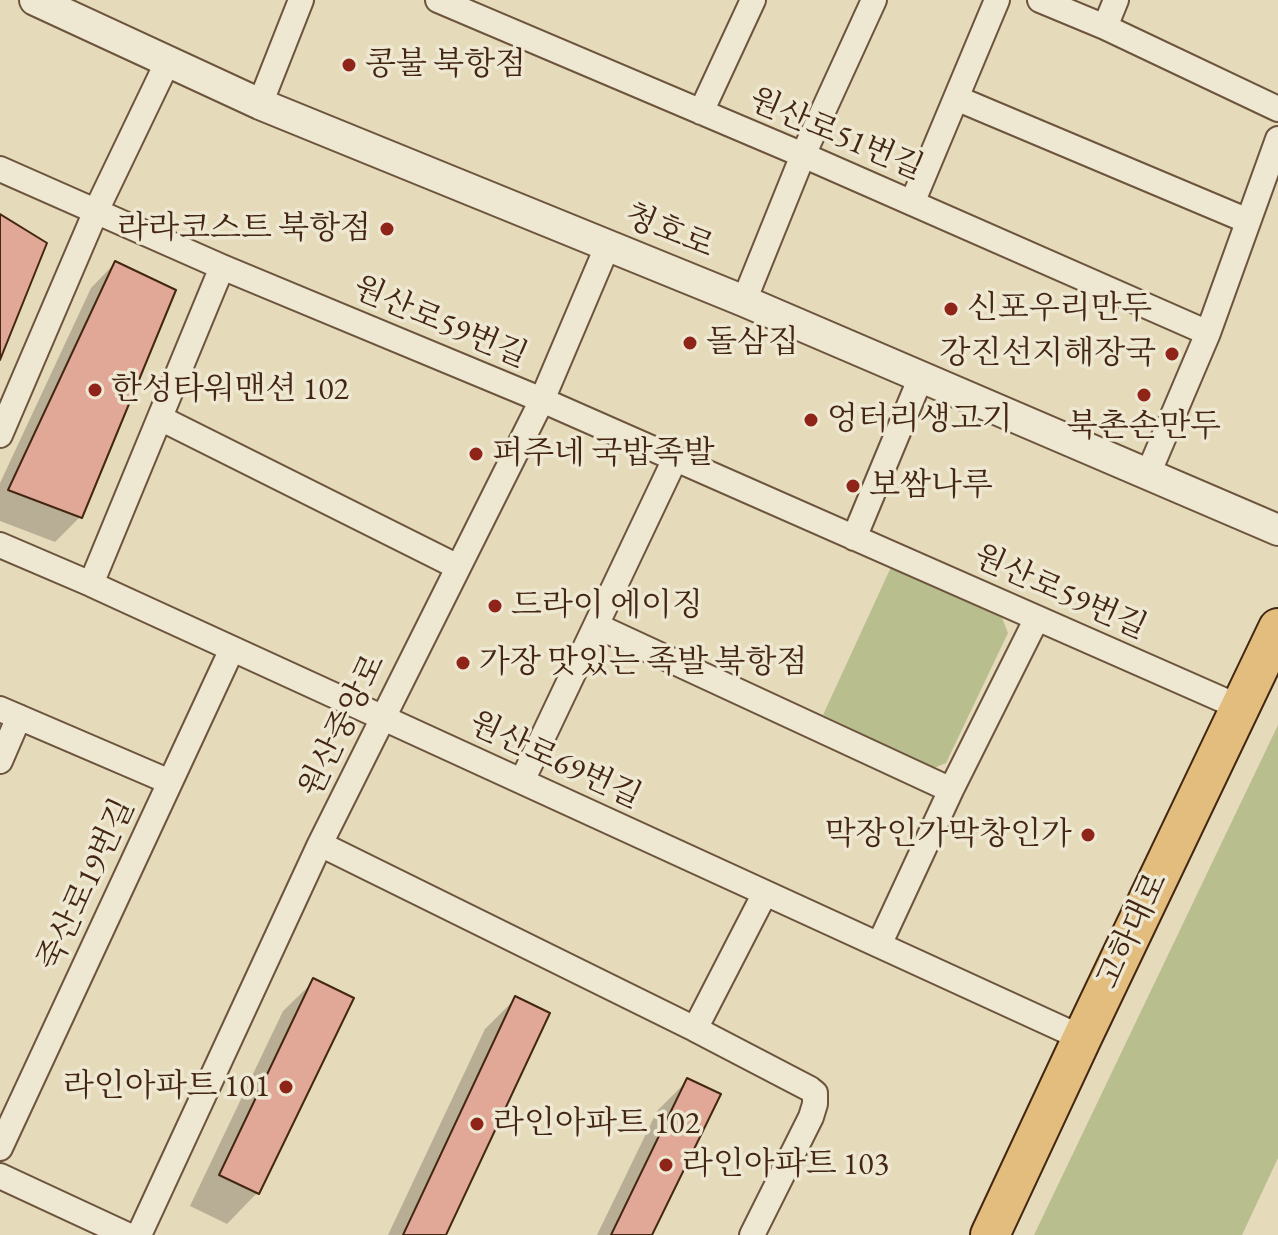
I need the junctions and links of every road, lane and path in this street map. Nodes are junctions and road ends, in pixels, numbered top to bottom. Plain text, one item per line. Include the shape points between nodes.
1 (35, 0) edge
2 (301, 0) edge
3 (438, 0) edge
4 (874, 0) edge
5 (997, 0) edge
6 (1040, 0) edge
7 (1116, 0) edge
8 (744, 3) edge
9 (1105, 27) junction
10 (168, 61) junction
11 (956, 98) junction
12 (260, 104) junction
13 (1278, 109) edge
14 (701, 112) junction
15 (1278, 139) edge
16 (803, 155) junction
17 (0, 169) edge
18 (912, 203) junction
19 (96, 211) junction
20 (1248, 221) junction
21 (607, 247) junction
22 (222, 267) junction
23 (744, 301) junction
24 (1208, 333) junction
25 (921, 377) junction
26 (542, 400) junction
27 (160, 418) junction
28 (0, 435) edge
29 (675, 459) junction
30 (1148, 474) junction
31 (1278, 530) edge
32 (854, 538) junction
33 (0, 545) edge
34 (458, 567) junction
35 (91, 584) junction
36 (1037, 618) junction
37 (597, 626) junction
38 (1278, 628) edge
39 (232, 649) junction
40 (1239, 707) junction
41 (10, 713) edge
42 (383, 718) junction
43 (0, 761) edge
44 (522, 781) junction
45 (170, 782) junction
46 (951, 790) junction
47 (320, 844) junction
48 (765, 893) junction
49 (879, 945) junction
50 (695, 1029) junction
51 (1082, 1038) junction
52 (0, 1148) edge
53 (0, 1176) edge
54 (127, 1235) edge
55 (139, 1235) edge
56 (752, 1235) edge
57 (990, 1235) edge

1 - 10 street, 청호로
2 - 12 street
3 - 14 street, 원산로51번길
4 - 16 street
5 - 11 street
6 - 9 street
7 - 9 street
8 - 14 street
9 - 13 street
10 - 12 street, 청호로
10 - 19 street
11 - 18 street
11 - 20 street
12 - 21 street, 청호로
14 - 16 street, 원산로51번길
15 - 20 street
16 - 18 street, 원산로51번길
16 - 23 street
17 - 19 street, 원산로59번길
18 - 24 street, 원산로51번길
19 - 22 street, 원산로59번길
19 - 28 street
20 - 24 street
21 - 23 street, 청호로
21 - 26 street, 원산중앙로
22 - 26 street, 원산로59번길
22 - 27 street
23 - 25 street, 청호로
24 - 30 street
25 - 30 street, 청호로
25 - 32 street
26 - 29 street, 원산로59번길
26 - 34 street, 원산중앙로
27 - 34 street
27 - 35 street
29 - 32 street, 원산로59번길
29 - 37 street
30 - 31 street, 청호로
32 - 36 street, 원산로59번길
33 - 35 street, 원산로69번길
34 - 42 street, 원산중앙로
35 - 39 street, 원산로69번길
36 - 40 street, 원산로59번길
36 - 46 street
37 - 44 street
37 - 46 street
38 - 40 main road, 고하대로
39 - 42 street, 원산로69번길
39 - 45 street, 죽산로19번길
40 - 51 main road, 고하대로
41 - 43 street
41 - 45 street
42 - 44 street, 원산로69번길
42 - 47 street, 원산중앙로
44 - 48 street, 원산로69번길
45 - 52 street, 죽산로19번길
46 - 49 street
47 - 50 street
47 - 55 street, 원산중앙로
48 - 49 street, 원산로69번길
48 - 50 street
49 - 51 street, 원산로69번길
50 - 56 street via 815,1093 811,1117
51 - 57 main road, 고하대로
53 - 54 street

